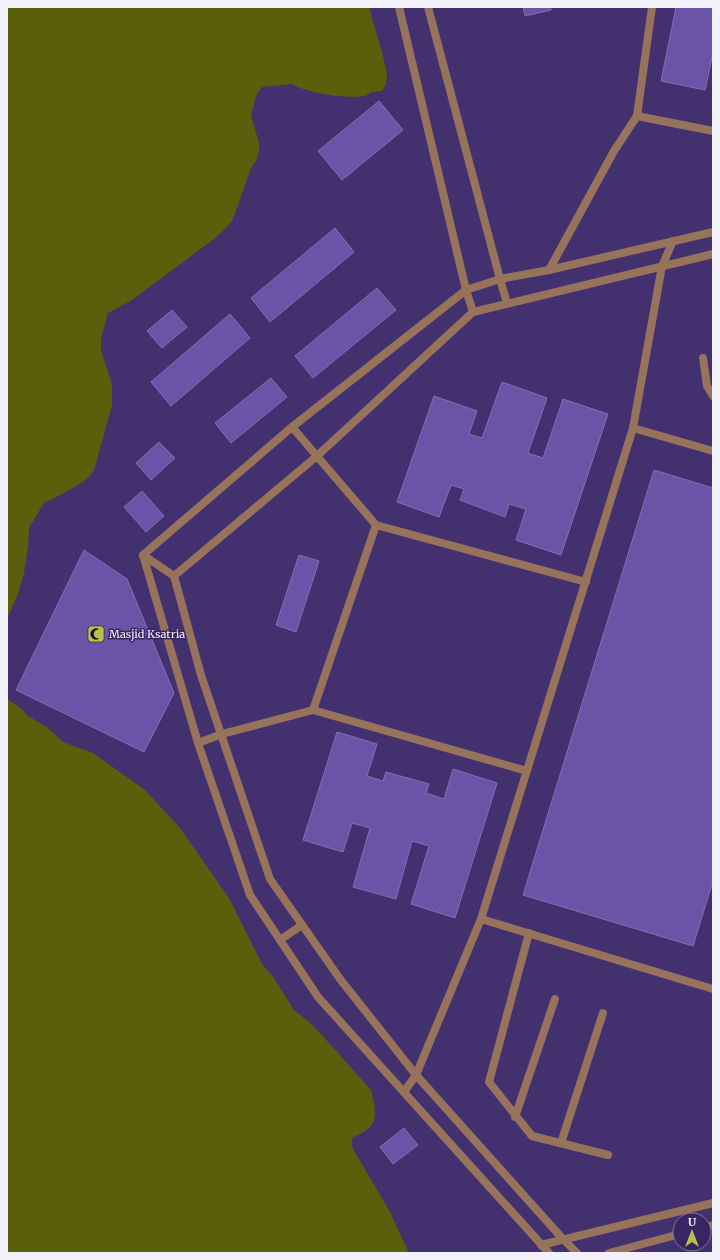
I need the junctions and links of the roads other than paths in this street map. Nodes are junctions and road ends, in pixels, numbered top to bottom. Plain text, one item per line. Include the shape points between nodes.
1 (399, 7) edge
2 (428, 7) edge
3 (652, 7) edge
4 (637, 116) junction
5 (713, 131) edge
6 (713, 232) edge
7 (673, 241) junction
8 (713, 254) edge
9 (662, 266) junction
10 (549, 270) junction
11 (500, 279) junction
12 (466, 290) junction
13 (507, 303) junction
14 (473, 312) junction
15 (702, 358) dead end
16 (713, 396) edge
17 (292, 428) junction
18 (634, 428) junction
19 (713, 451) edge
20 (317, 456) junction
21 (376, 525) junction
22 (143, 554) junction
23 (174, 576) junction
24 (586, 582) junction
25 (313, 710) junction
26 (222, 734) junction
27 (198, 743) junction
28 (527, 771) junction
29 (481, 919) junction
30 (302, 925) junction
31 (529, 934) junction
32 (280, 940) junction
33 (713, 989) edge
34 (555, 999) dead end
35 (603, 1013) dead end
36 (416, 1075) junction
37 (404, 1092) junction
38 (515, 1117) junction
39 (561, 1143) junction
40 (608, 1155) dead end
41 (713, 1203) edge
42 (672, 1236) edge
43 (562, 1238) junction
44 (540, 1245) junction
45 (548, 1253) edge
46 (577, 1253) edge
47 (609, 1253) edge

1 - 12 lane
2 - 11 lane
3 - 4 lane
4 - 5 lane
4 - 10 lane via 614,151
6 - 7 lane
7 - 9 lane
7 - 10 lane
8 - 9 lane
9 - 13 lane
9 - 18 lane
10 - 11 lane
11 - 12 lane
11 - 13 lane
12 - 14 lane
12 - 17 lane
13 - 14 lane
14 - 20 lane
15 - 16 lane via 707,386
17 - 20 lane
17 - 22 lane
18 - 19 lane
18 - 24 lane
20 - 21 lane
20 - 23 lane
21 - 24 lane
21 - 25 lane
22 - 23 lane
22 - 27 lane
23 - 26 lane via 201,675
24 - 28 lane
25 - 26 lane
25 - 28 lane
26 - 27 lane
26 - 30 lane via 270,879
27 - 32 lane via 250,895
28 - 29 lane
29 - 31 lane
29 - 36 lane
30 - 32 lane
30 - 36 lane via 340,979
31 - 33 lane
31 - 38 lane via 489,1082
32 - 37 lane via 318,997
34 - 38 lane
35 - 39 lane
36 - 37 lane
36 - 43 lane
37 - 44 lane
38 - 39 lane via 532,1136
39 - 40 lane
41 - 43 lane
42 - 47 lane
43 - 44 lane
43 - 46 lane
44 - 45 lane

